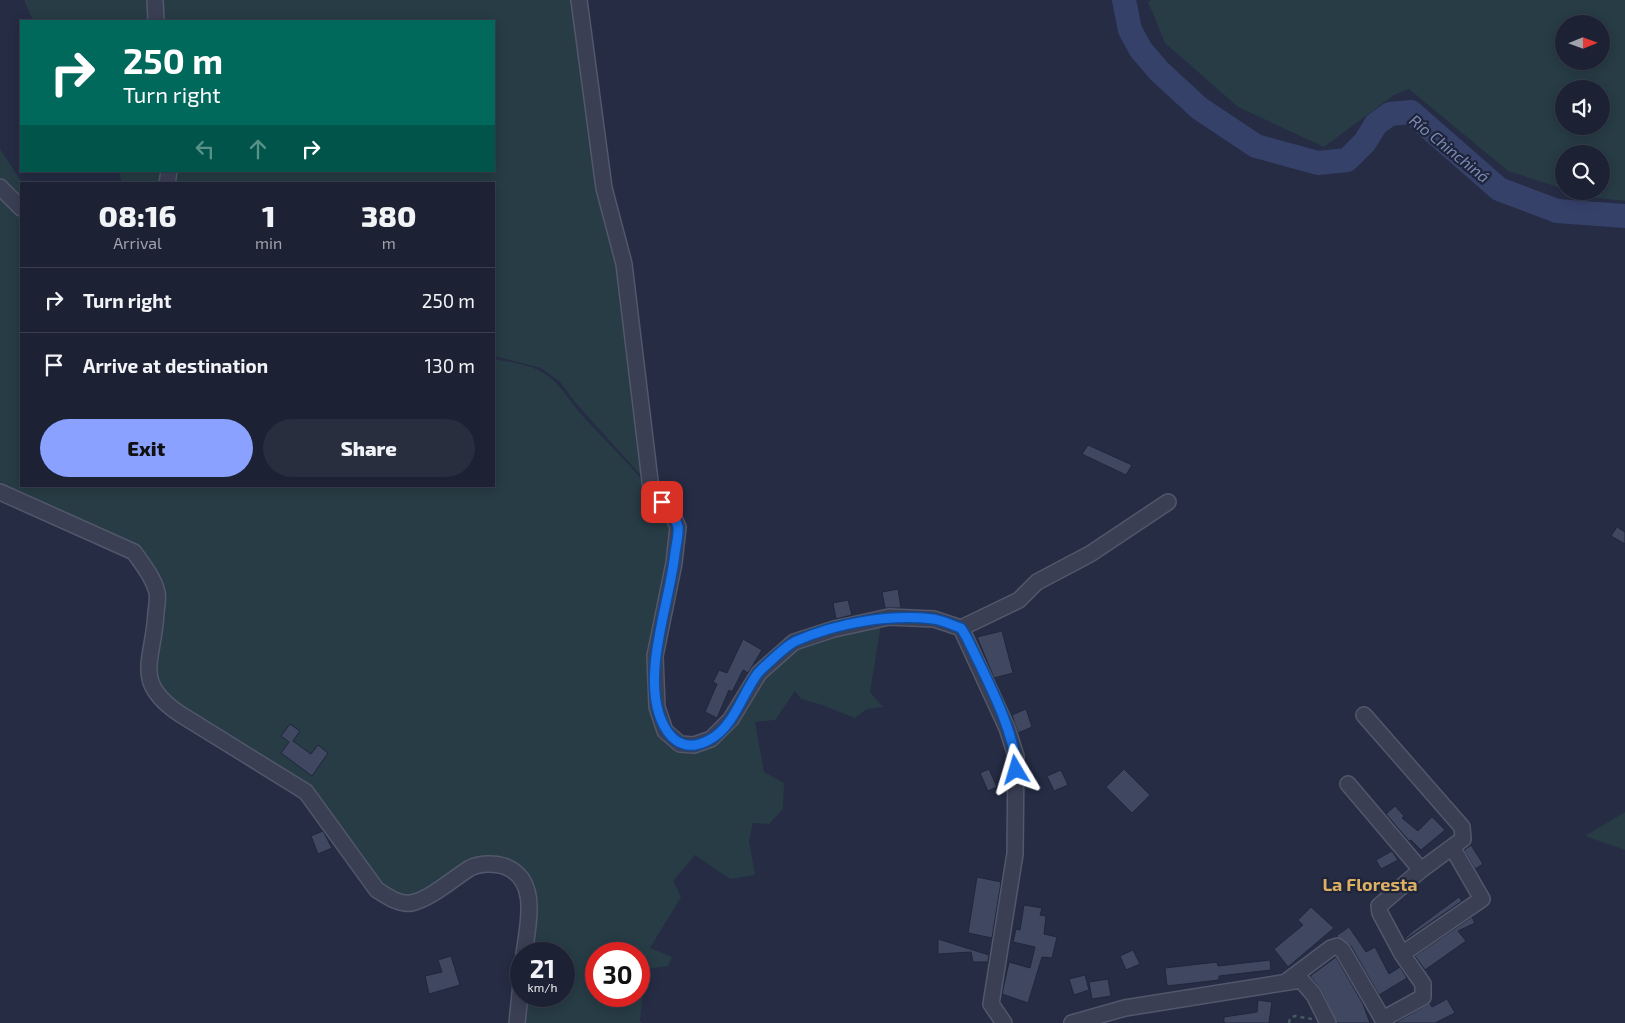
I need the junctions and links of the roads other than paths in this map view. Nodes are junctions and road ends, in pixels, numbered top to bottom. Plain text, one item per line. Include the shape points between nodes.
1 (155, 0) edge
2 (579, 0) edge
3 (156, 20) edge
4 (0, 187) edge
5 (20, 207) edge
6 (0, 492) edge
7 (1168, 502) dead end
8 (961, 628) junction
9 (1364, 715) dead end
10 (1348, 784) dead end
11 (1452, 847) junction
12 (1421, 870) junction
13 (525, 942) edge
14 (1402, 954) junction
15 (1288, 981) junction
16 (519, 1007) edge
17 (1327, 1021) edge
18 (1384, 1021) edge
19 (517, 1023) edge
20 (1004, 1023) edge
21 (1072, 1023) edge

1 - 3 street
2 - 8 street via 604,188 624,264 651,489 672,514 678,527 655,656 657,707 665,730 680,744 694,746 711,739 731,719 759,673 794,642 889,617 934,619
4 - 5 street
6 - 13 street via 134,552 149,572 157,594 156,631 148,672 153,691 163,703 306,792 376,890 393,900 421,901 473,867 495,863 514,870 527,886 530,905
7 - 8 street via 1090,554 1037,582 1019,600
8 - 20 street via 1007,728 1016,756 1015,854 991,1004
9 - 11 street via 1462,828 1463,839
10 - 12 street
11 - 12 street
11 - 14 street via 1482,900
12 - 14 street via 1379,906
14 - 18 street via 1423,984 1423,997
15 - 17 street via 1301,980 1314,995
15 - 18 street via 1337,946
15 - 21 street via 1124,1008
16 - 19 street

